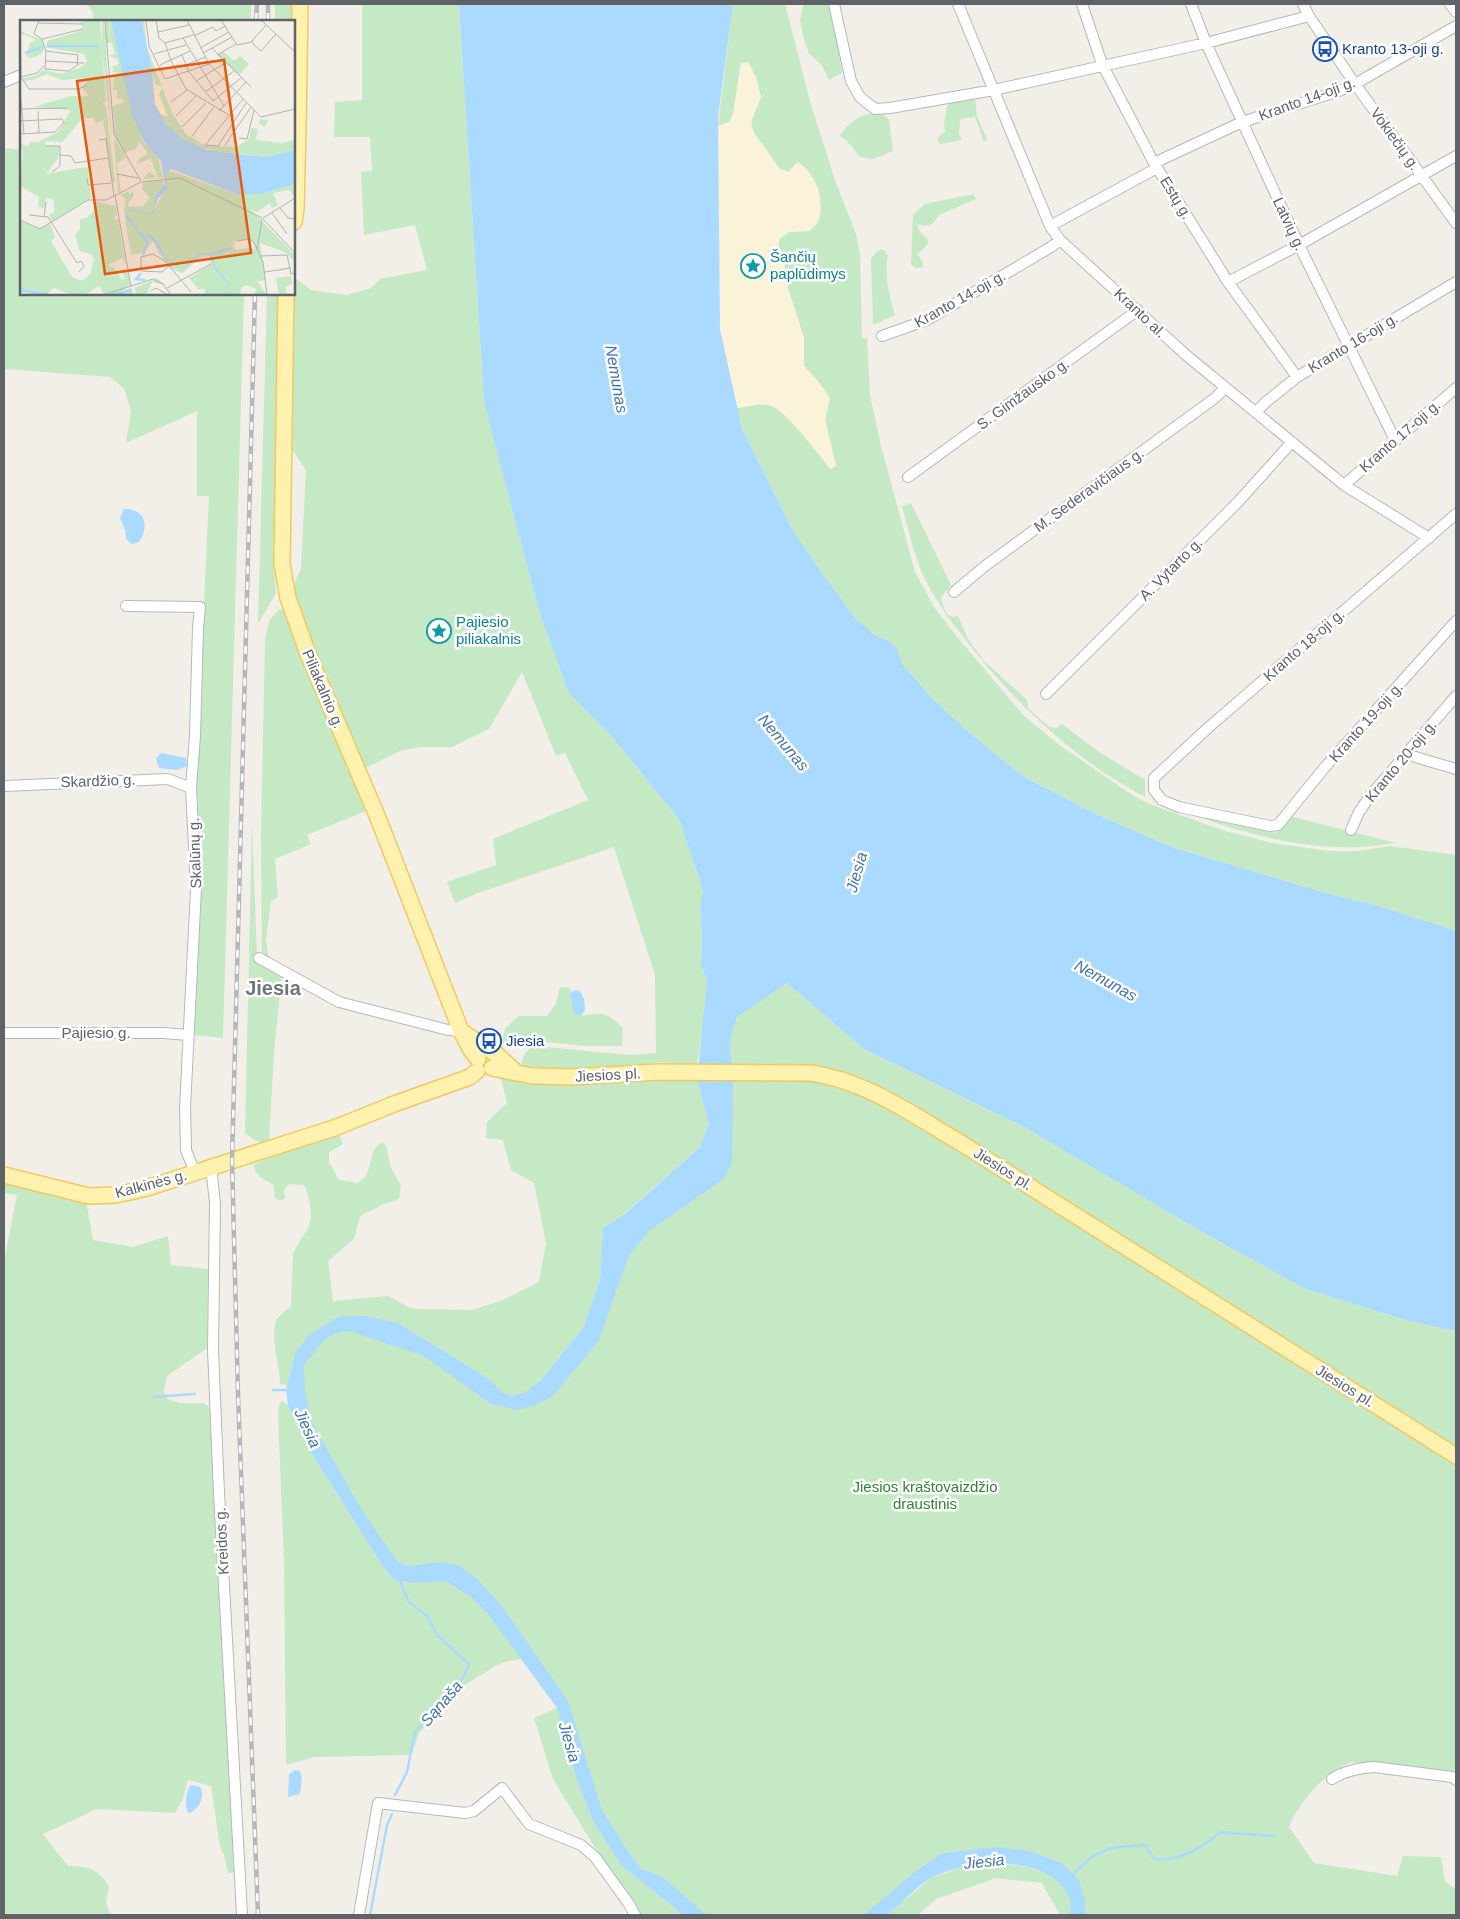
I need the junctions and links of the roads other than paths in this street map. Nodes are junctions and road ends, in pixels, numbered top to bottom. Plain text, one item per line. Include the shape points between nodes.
1 (300, 4) edge
2 (834, 4) edge
3 (958, 4) edge
4 (1082, 4) edge
5 (1191, 4) edge
6 (1303, 4) edge
7 (1450, 4) edge
8 (1456, 12) edge
9 (1309, 16) junction
10 (1456, 26) edge
11 (1206, 43) junction
12 (1102, 64) junction
13 (20, 74) edge
14 (4, 82) edge
15 (1355, 84) junction
16 (994, 90) junction
17 (1242, 122) junction
18 (1456, 156) edge
19 (1155, 166) junction
20 (1422, 176) junction
21 (295, 200) edge
22 (1456, 223) edge
23 (1050, 226) junction
24 (1060, 240) junction
25 (1299, 245) junction
26 (1228, 282) junction
27 (1456, 282) edge
28 (286, 295) edge
29 (1138, 310) junction
30 (882, 336) dead end
31 (1348, 346) junction
32 (1298, 378) junction
33 (1225, 388) junction
34 (1456, 388) edge
35 (1256, 412) junction
36 (1395, 440) junction
37 (1292, 442) junction
38 (908, 477) dead end
39 (1344, 485) junction
40 (1456, 514) edge
41 (1429, 538) junction
42 (954, 592) dead end
43 (126, 606) dead end
44 (1456, 621) edge
45 (1046, 694) dead end
46 (1456, 696) edge
47 (1408, 752) junction
48 (1456, 769) edge
49 (4, 786) edge
50 (191, 788) junction
51 (1278, 825) joint
52 (1351, 830) dead end
53 (259, 958) dead end
54 (461, 1031) junction
55 (4, 1033) edge
56 (188, 1035) junction
57 (478, 1065) junction
58 (517, 1073) junction
59 (211, 1167) junction
60 (195, 1173) junction
61 (4, 1175) edge
62 (1456, 1456) edge
63 (1332, 1779) dead end
64 (1456, 1780) edge
65 (242, 1915) edge
66 (359, 1915) edge
67 (635, 1915) edge

1 - 21 main road
2 - 16 street via 851,81 860,97 875,109
3 - 16 street, Kranto al.
4 - 12 street, Estų g.
5 - 11 street, Latvių g.
6 - 9 street, Vokiečių g.
7 - 8 street
9 - 11 street
9 - 15 street, Vokiečių g.
10 - 15 street, Kranto 14-oji g.
11 - 12 street
11 - 17 street, Latvių g.
12 - 16 street
12 - 19 street, Estų g.
13 - 14 street
15 - 17 street, Kranto 14-oji g.
15 - 20 street, Vokiečių g.
16 - 23 street, Kranto al.
17 - 19 street, Kranto 14-oji g.
17 - 25 street, Latvių g.
18 - 20 street
19 - 23 street, Kranto 14-oji g.
19 - 26 street, Estų g.
20 - 22 street, Vokiečių g.
20 - 25 street
23 - 24 street, Kranto al.
24 - 29 street, Kranto al.
24 - 30 street, Kranto 14-oji g. via 926,320
25 - 26 street
25 - 31 street, Latvių g.
26 - 32 street, Estų g.
27 - 31 street, Kranto 16-oji g.
28 - 54 main road, Piliakalnio g. via 284,583 308,654 378,818
29 - 33 street, Kranto al.
29 - 38 street, S. Gimžausko g.
31 - 32 street, Kranto 16-oji g.
31 - 36 street, Latvių g.
32 - 35 street, Kranto 16-oji g.
33 - 35 street, Kranto al.
33 - 42 street, M. Sederavičiaus g. via 984,566
34 - 36 street, Kranto 17-oji g.
35 - 37 street, Kranto al.
36 - 39 street, Kranto 17-oji g.
37 - 39 street, Kranto al.
37 - 45 street, A. Vytarto g. via 1237,503
39 - 41 street, Kranto al.
40 - 41 street, Kranto 18-oji g.
41 - 51 street, Kranto 18-oji g. via 1208,727 1154,778 1156,794 1179,807
43 - 50 street, Skalūnų g. via 200,607
44 - 51 street, Kranto 19-oji g. via 1325,767
46 - 47 street, Kranto 20-oji g.
47 - 48 street
47 - 52 street, Kranto 20-oji g. via 1370,796
49 - 50 street, Skardžio g. via 168,779
50 - 56 street, Skalūnų g. via 196,889
53 - 54 street via 339,1002
54 - 57 main road, Piliakalnio g.
54 - 58 main road via 496,1054
55 - 56 street, Pajiesio g.
56 - 60 street, Skalūnų g. via 184,1134
57 - 58 main road, Jiesios pl. via 482,1074 487,1074 492,1068
57 - 59 main road via 470,1077 337,1127
58 - 62 main road, Jiesios pl. via 572,1078 658,1072 810,1073 854,1084 908,1112 1030,1186
59 - 60 main road, Kalkinės g.
59 - 65 street, Kreidos g. via 215,1204 213,1350
60 - 61 main road, Kalkinės g. via 144,1189 89,1196
63 - 64 street via 1342,1773 1374,1767
66 - 67 street via 378,1803 465,1813 474,1811 502,1788 529,1824 580,1845 594,1857

